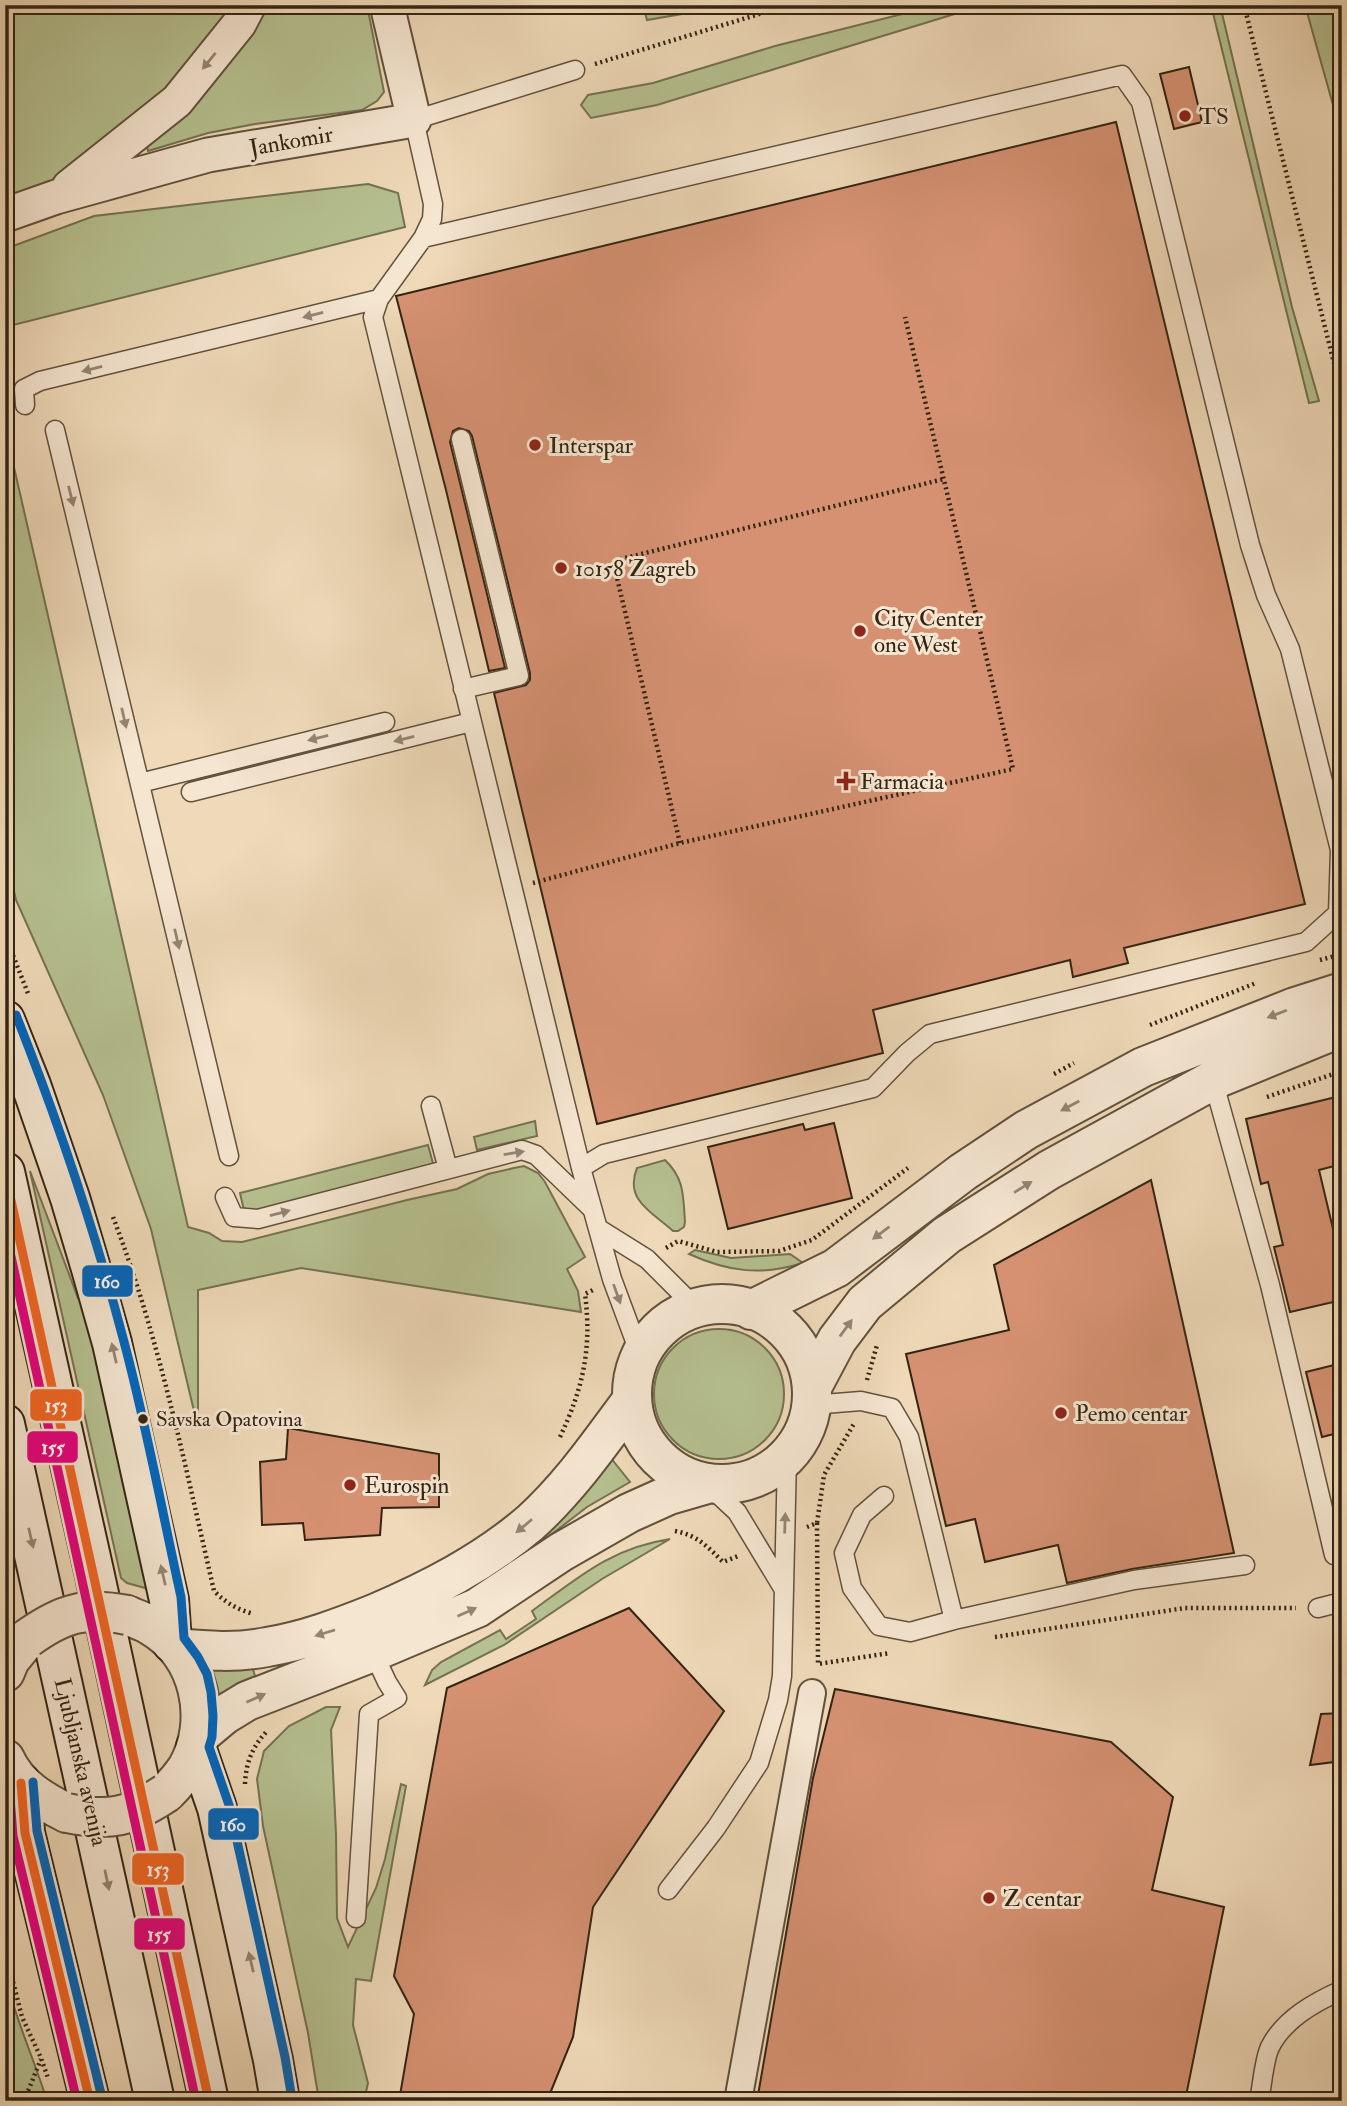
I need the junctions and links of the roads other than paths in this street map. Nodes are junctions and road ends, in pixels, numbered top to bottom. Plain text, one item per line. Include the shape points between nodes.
1 (249, 5) edge
2 (387, 5) edge
3 (575, 70) road end
4 (414, 120) junction
5 (56, 197) junction
6 (5, 215) edge
7 (423, 238) junction
8 (379, 299) junction
9 (25, 405) dead end
10 (55, 430) dead end
11 (461, 439) dead end
12 (463, 690) junction
13 (385, 722) dead end
14 (471, 722) junction
15 (140, 783) junction
16 (191, 792) dead end
17 (1342, 992) edge
18 (5, 1020) edge
19 (1342, 1027) edge
20 (1218, 1097) junction
21 (431, 1106) dead end
22 (229, 1156) dead end
23 (581, 1168) junction
24 (447, 1169) junction
25 (5, 1172) edge
26 (225, 1197) dead end
27 (593, 1209) junction
28 (599, 1229) junction
29 (696, 1308) junction
30 (751, 1310) junction
31 (641, 1357) junction
32 (811, 1396) junction
33 (632, 1400) junction
34 (5, 1424) edge
35 (787, 1457) junction
36 (707, 1484) junction
37 (884, 1496) dead end
38 (1334, 1555) dead end
39 (1245, 1565) dead end
40 (783, 1588) junction
41 (1342, 1602) edge
42 (1318, 1608) dead end
43 (954, 1620) junction
44 (174, 1645) junction
45 (373, 1652) junction
46 (5, 1672) edge
47 (811, 1693) dead end
48 (198, 1741) junction
49 (10, 1768) edge
50 (668, 1890) dead end
51 (356, 1917) dead end
52 (1342, 1990) edge
53 (90, 2101) edge
54 (155, 2101) edge
55 (209, 2101) edge
56 (281, 2101) edge
57 (738, 2101) edge
58 (1259, 2101) edge

1 -> 5 street, Jankomir via 177,101
2 - 4 street
3 - 4 lane
4 - 5 street, Jankomir via 208,155
4 - 7 lane via 433,204
5 - 6 street, Jankomir
7 - 8 lane
7 - 23 lane via 1122,75 1141,102 1250,545 1290,649 1340,850 1338,913 1306,942 930,1034 873,1088 604,1154
8 -> 9 lane via 40,381 24,389
8 - 12 lane via 373,317
10 -> 15 lane
11 - 12 lane via 519,676
12 - 14 lane
13 -> 15 lane
14 -> 16 lane
14 - 23 lane
15 -> 22 lane
17 -> 30 street via 1143,1067 1026,1130 836,1268
44 -> 18 street via 169,1600 112,1343 70,1198
19 - 20 street
32 -> 20 street via 837,1340 865,1303 947,1236 1049,1170
20 - 38 lane via 1270,1285
21 - 24 lane
23 - 27 lane
26 -> 24 lane via 234,1216 258,1219
24 -> 27 lane via 522,1150 536,1155
25 - 55 street
27 - 28 lane
28 - 29 lane via 647,1259
28 -> 31 lane
29 - 30 street via 720,1304
29 - 31 street via 669,1321 648,1342
30 - 32 street via 790,1335 805,1359
31 - 33 street
32 - 35 street via 804,1433
32 - 43 lane via 892,1408 909,1437
33 - 36 street via 639,1430 655,1456 680,1474
33 -> 44 street via 577,1476 556,1480 531,1522 488,1555 413,1597 330,1632 266,1648 211,1651
34 -> 54 street, Ljubljanska avenija
35 - 36 street via 764,1475 736,1483
40 -> 35 lane
36 - 40 lane via 737,1512
45 -> 36 street via 477,1608 629,1513
37 - 43 lane via 862,1515 844,1553 852,1588 879,1626 910,1632
39 - 43 lane via 1133,1580
40 - 50 lane via 782,1676 759,1763
41 - 42 lane
44 - 46 street, bridge via 151,1626 127,1615 87,1612 50,1623 28,1638
44 - 48 street via 195,1678 201,1715
48 -> 45 street via 224,1715 247,1702
45 - 51 lane via 397,1698 369,1714
47 - 57 street
48 - 49 street, bridge via 187,1768 166,1793 142,1809 120,1816 67,1814 42,1801
56 -> 48 street
49 - 53 street
52 - 58 lane via 1289,2022 1270,2048

